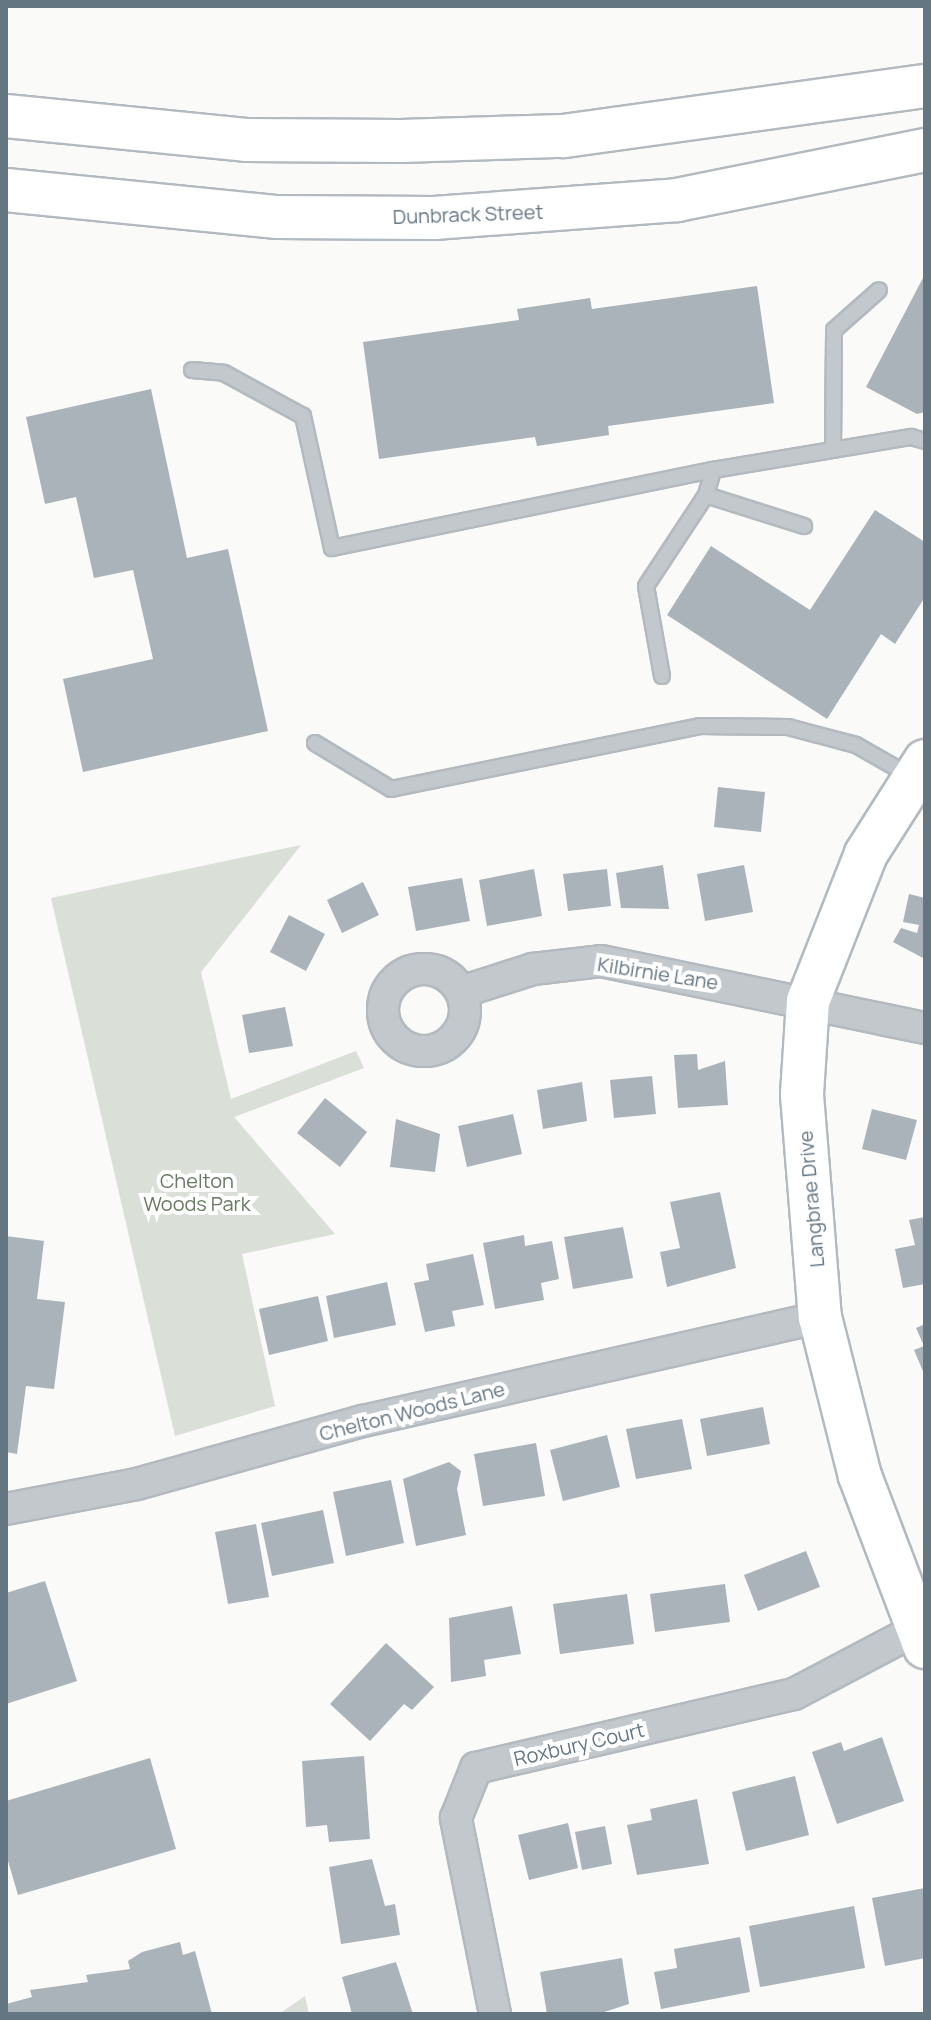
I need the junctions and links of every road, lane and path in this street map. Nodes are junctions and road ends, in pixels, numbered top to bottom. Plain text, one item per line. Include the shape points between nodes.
1 (925, 86) edge
2 (6, 116) edge
3 (925, 150) edge
4 (6, 190) edge
5 (879, 290) dead end
6 (192, 370) dead end
7 (925, 441) edge
8 (833, 450) junction
9 (713, 470) junction
10 (706, 495) junction
11 (804, 526) dead end
12 (662, 676) dead end
13 (315, 743) dead end
14 (922, 775) edge
15 (461, 992) dead end
16 (808, 1001) junction
17 (925, 1028) edge
18 (820, 1317) junction
19 (6, 1509) edge
20 (922, 1634) edge
21 (495, 2014) edge

1 - 2 main road via 564,136 246,140
3 - 4 main road, Dunbrack Street via 677,200 434,218 278,217
5 - 8 lane via 834,330 828,364
6 - 9 lane via 224,373 303,416 332,548
7 - 8 lane
8 - 9 lane
9 - 10 lane
10 - 11 lane
10 - 12 lane via 646,586
13 - 14 lane via 391,789 700,726 788,727 856,745
14 - 16 main road, Langbrae Drive via 866,854
15 - 16 street, Kilbirnie Lane via 533,969 601,961
16 - 17 street, Kilbirnie Lane
16 - 18 main road, Langbrae Drive via 802,1095
18 - 19 street, Chelton Woods Lane via 363,1421 137,1484
18 - 20 main road, Langbrae Drive via 860,1476
20 - 21 street, Roxbury Court via 794,1694 476,1768 456,1818

